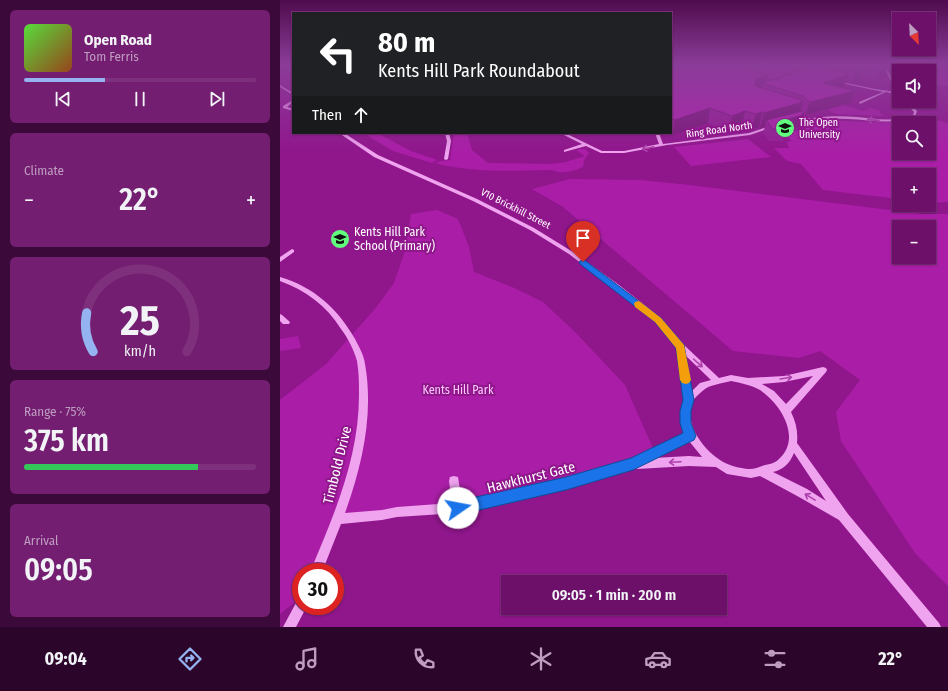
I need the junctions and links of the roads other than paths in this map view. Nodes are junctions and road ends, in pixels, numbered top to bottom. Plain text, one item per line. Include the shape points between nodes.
1 (880, 94) edge
2 (292, 101) edge
3 (287, 103) junction
4 (860, 103) dead end
5 (280, 104) edge
6 (912, 108) edge
7 (280, 109) edge
8 (288, 109) junction
9 (292, 110) edge
10 (800, 115) edge
11 (806, 119) junction
12 (785, 123) edge
13 (774, 126) edge
14 (343, 134) edge
15 (447, 134) edge
16 (564, 134) edge
17 (656, 134) edge
18 (585, 145) junction
19 (661, 145) junction
20 (565, 151) dead end
21 (446, 159) dead end
22 (292, 251) dead end
23 (280, 260) edge
24 (280, 279) edge
25 (280, 317) edge
26 (286, 322) dead end
27 (680, 347) junction
28 (716, 379) junction
29 (747, 381) junction
30 (689, 400) junction
31 (786, 411) junction
32 (690, 436) junction
33 (793, 444) junction
34 (714, 462) junction
35 (633, 464) junction
36 (762, 472) junction
37 (454, 481) dead end
38 (458, 508) junction
39 (844, 518) junction
40 (338, 519) junction
41 (320, 563) edge
42 (296, 615) edge
43 (289, 627) edge
44 (935, 627) edge

1 - 4 street
2 - 3 street
3 - 5 street
3 - 8 street via 284,107
6 -> 11 street via 916,112 914,116 906,119
7 - 8 street
8 - 9 street
10 - 11 street
11 - 12 street
13 - 19 street, Ring Road North via 750,134
14 - 27 street, V10 Brickhill Street via 376,156 532,228 617,287 658,320
15 - 21 street via 449,142
16 - 18 street
17 - 19 street
19 -> 18 street, Ring Road North via 624,152 601,152
18 - 20 street
22 - 23 street
24 - 40 street, Timbold Drive via 316,297 337,316 356,348 361,364 364,416 357,457
25 - 26 street
27 -> 28 street, V10 Brickhill Street
27 - 30 street, V10 Brickhill Street
28 - 29 street
28 - 30 street via 700,387
29 - 31 street via 776,398
29 -> 31 street via 784,379 824,370
30 - 32 street via 685,411
31 - 33 street via 792,422
32 - 34 street via 700,451
32 - 35 street, Hawkhurst Gate
33 - 36 street via 787,457 777,467
33 - 39 street
34 -> 35 street, Hawkhurst Gate
34 - 36 street via 735,471
35 - 38 street, Hawkhurst Gate via 566,484
39 -> 36 street
37 - 38 street
38 - 40 street, Hawkhurst Gate
39 - 44 street
40 - 41 street, Timbold Drive
42 - 43 street

